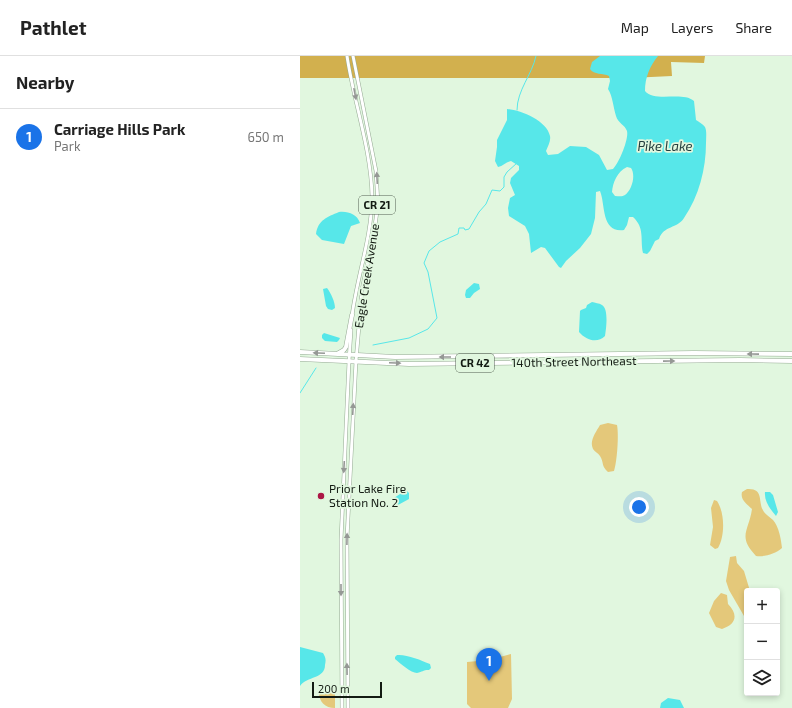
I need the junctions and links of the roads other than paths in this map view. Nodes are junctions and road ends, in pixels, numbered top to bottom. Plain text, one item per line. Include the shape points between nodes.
1 (348, 56) edge
2 (353, 56) edge
3 (352, 315) junction
4 (300, 352) edge
5 (337, 354) junction
6 (350, 354) junction
7 (792, 354) edge
8 (356, 355) junction
9 (300, 359) edge
10 (349, 361) junction
11 (356, 361) junction
12 (792, 361) edge
13 (342, 708) edge
14 (348, 708) edge

1 -> 3 main road, Eagle Creek Avenue / CR 21 via 370,169 372,197 370,222
8 -> 2 main road, Eagle Creek Avenue / CR 21 via 362,290 378,204 376,172
3 - 5 highway via 346,347
3 - 6 main road, Eagle Creek Avenue / CR 21
5 -> 4 highway, CR 42
5 - 6 highway, CR 42
6 - 8 highway, CR 42
6 - 10 main road, CR 21
7 -> 8 highway, 140th Street Northeast / CR 42 via 410,357
8 - 11 main road, CR 21
9 - 10 highway, CR 42
10 - 11 highway, CR 42
10 -> 13 main road, CR 21 via 341,540
11 -> 12 highway, 140th Street Northeast / CR 42 via 435,364
14 -> 11 main road, CR 21 via 347,538

